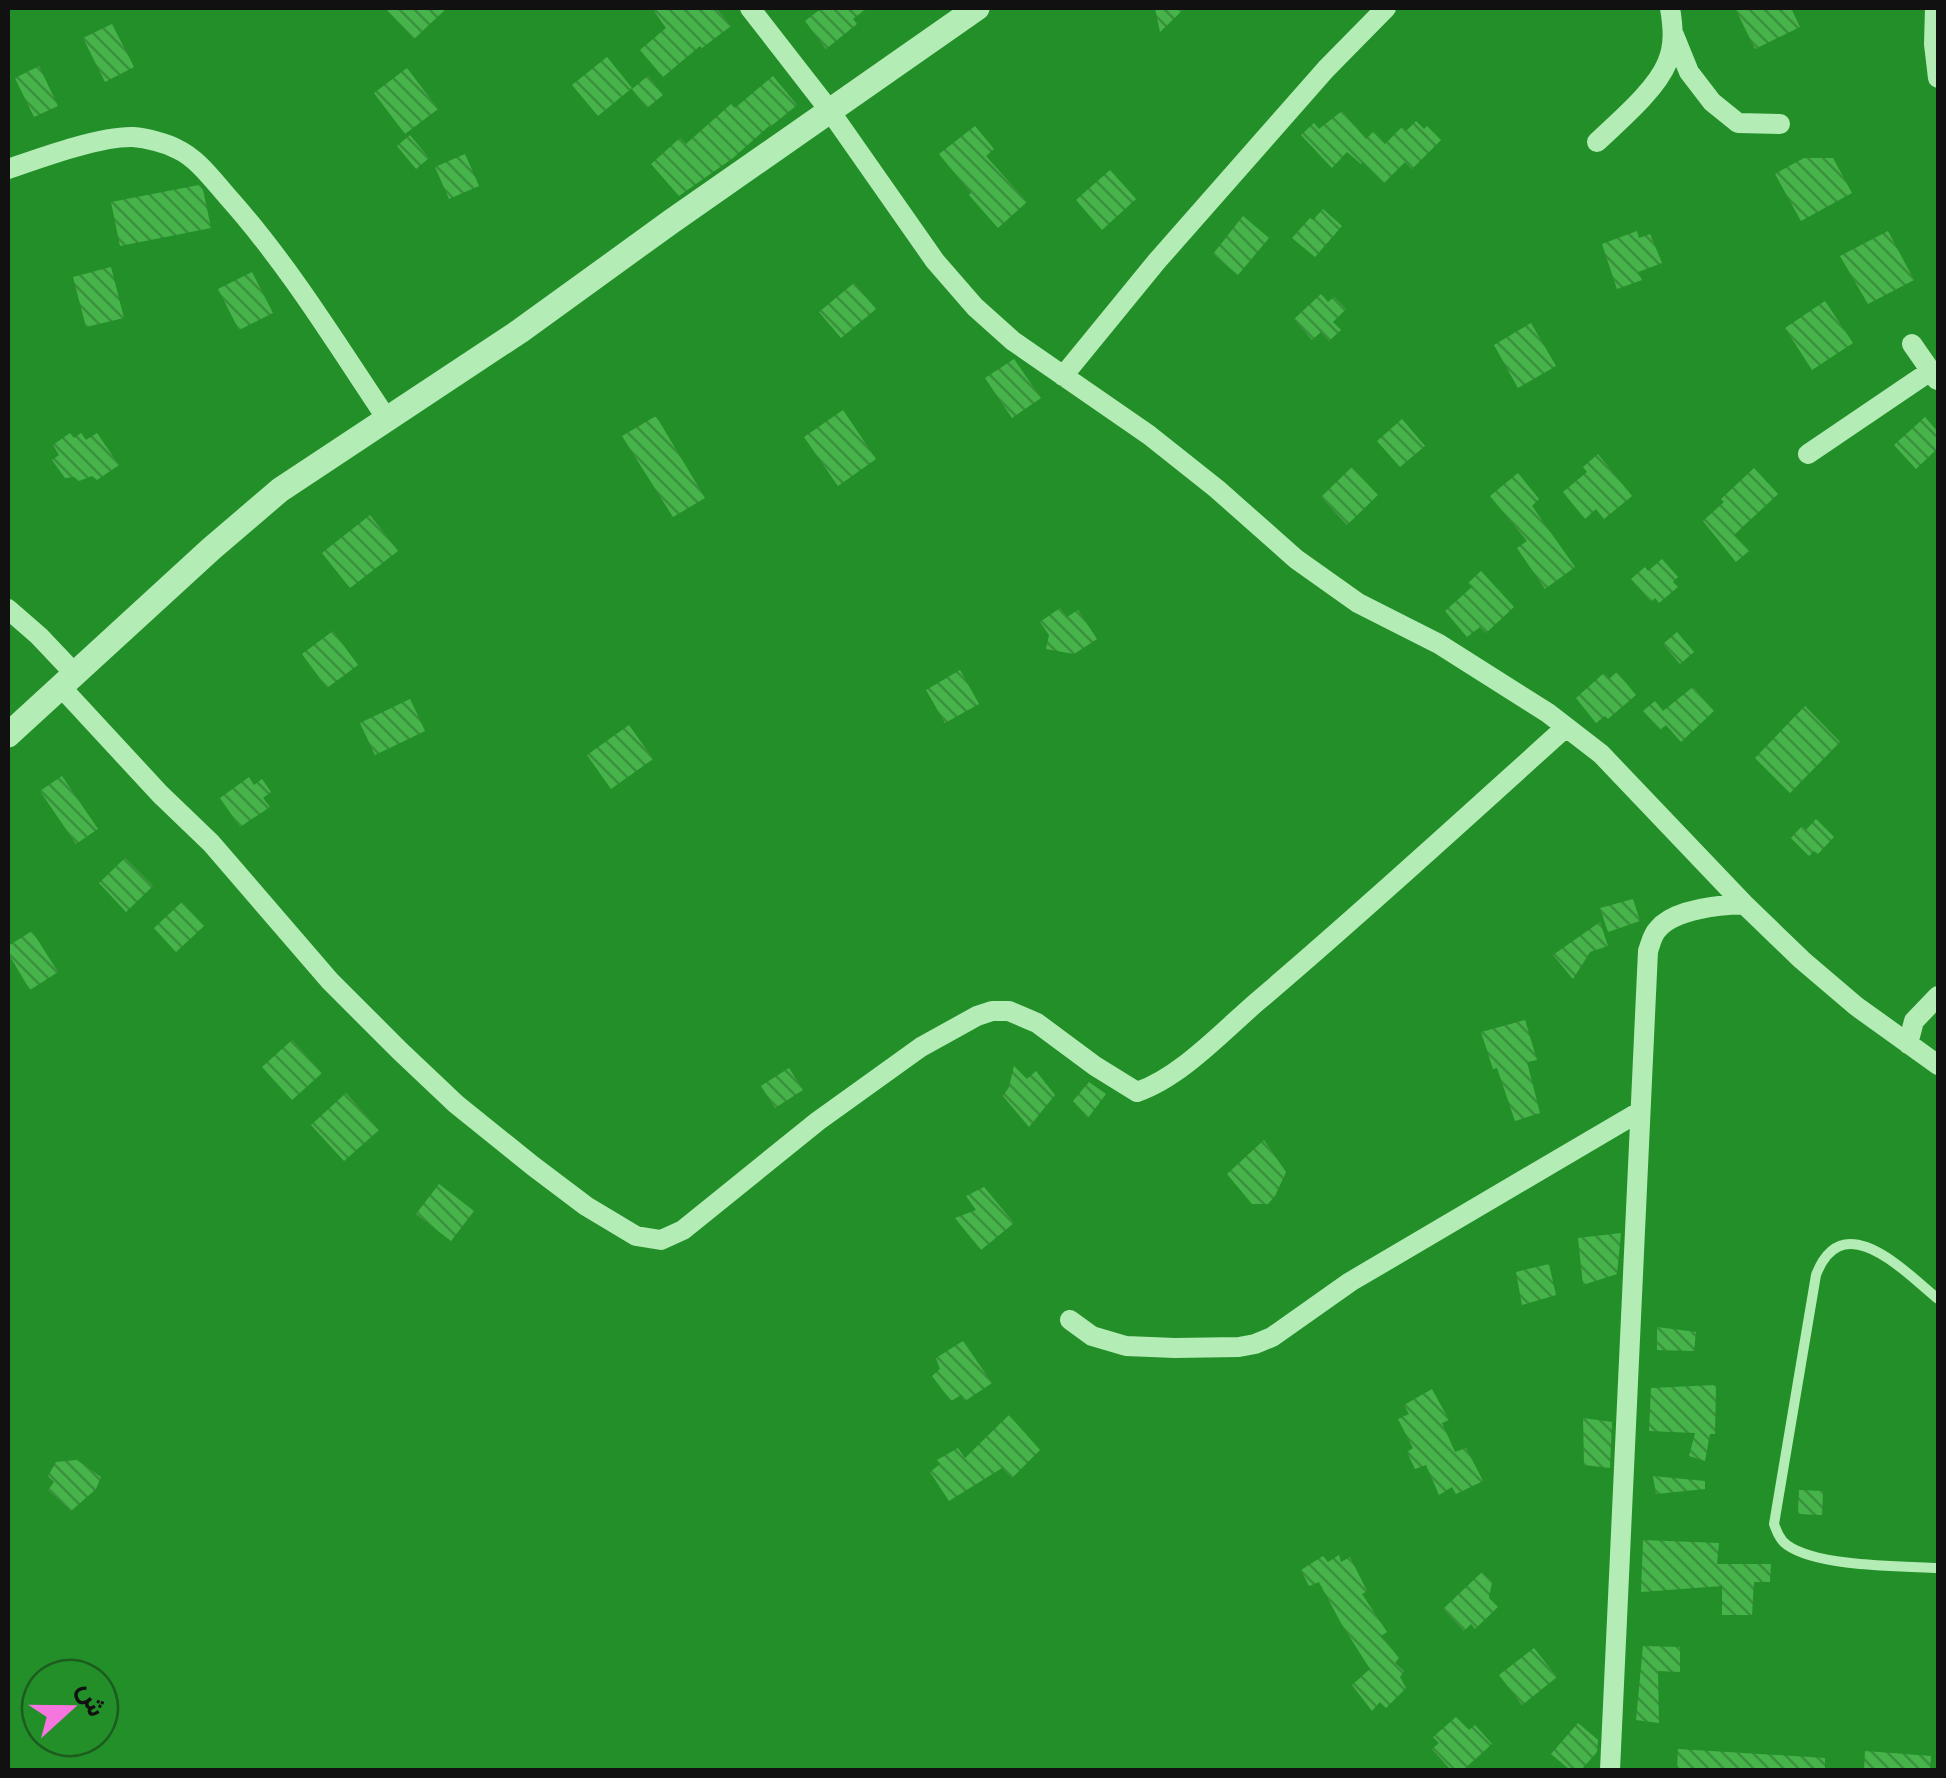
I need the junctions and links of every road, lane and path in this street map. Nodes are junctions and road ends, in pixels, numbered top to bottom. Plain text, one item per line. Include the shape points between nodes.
1 (750, 8) edge
2 (977, 8) edge
3 (1386, 8) edge
4 (1670, 8) edge
5 (1935, 8) edge
6 (1674, 34) junction
7 (1938, 78) edge
8 (830, 110) junction
9 (1780, 124) dead end
10 (1598, 142) dead end
11 (8, 169) edge
12 (1912, 344) dead end
13 (1063, 376) junction
14 (1934, 377) edge
15 (386, 419) junction
16 (1808, 454) dead end
17 (8, 609) edge
18 (68, 681) junction
19 (1566, 727) junction
20 (8, 735) edge
21 (1744, 904) junction
22 (1938, 996) edge
23 (1908, 1044) junction
24 (1938, 1065) edge
25 (1639, 1112) junction
26 (1938, 1299) edge
27 (1070, 1320) dead end
28 (1938, 1568) edge
29 (1610, 1770) edge

1 - 8 street
2 - 8 street
3 - 13 street via 1157,261
4 - 6 street
5 - 7 street
6 - 9 street via 1689,72 1712,102 1738,122
6 - 10 street via 1659,76
8 - 13 street via 974,307
8 - 15 street
11 - 15 street via 133,138 178,149 255,227
12 - 14 street
13 - 19 street via 1149,435 1358,603 1439,644
14 - 16 street
15 - 18 street via 280,490
17 - 18 street via 39,636
18 - 19 street via 160,794 330,981 456,1104 586,1206 636,1236 661,1240 692,1224 921,1047 992,1010 1037,1023 1137,1092 1152,1087 1328,942
18 - 20 street
19 - 21 street via 1601,754
21 - 23 street
21 - 25 street via 1678,916 1654,933
22 - 23 street via 1914,1022
23 - 24 street
25 - 27 street via 1255,1344 1126,1346 1092,1336
25 - 29 street
26 - 28 lane via 1892,1260 1857,1242 1823,1257 1774,1524 1788,1546 1826,1559

